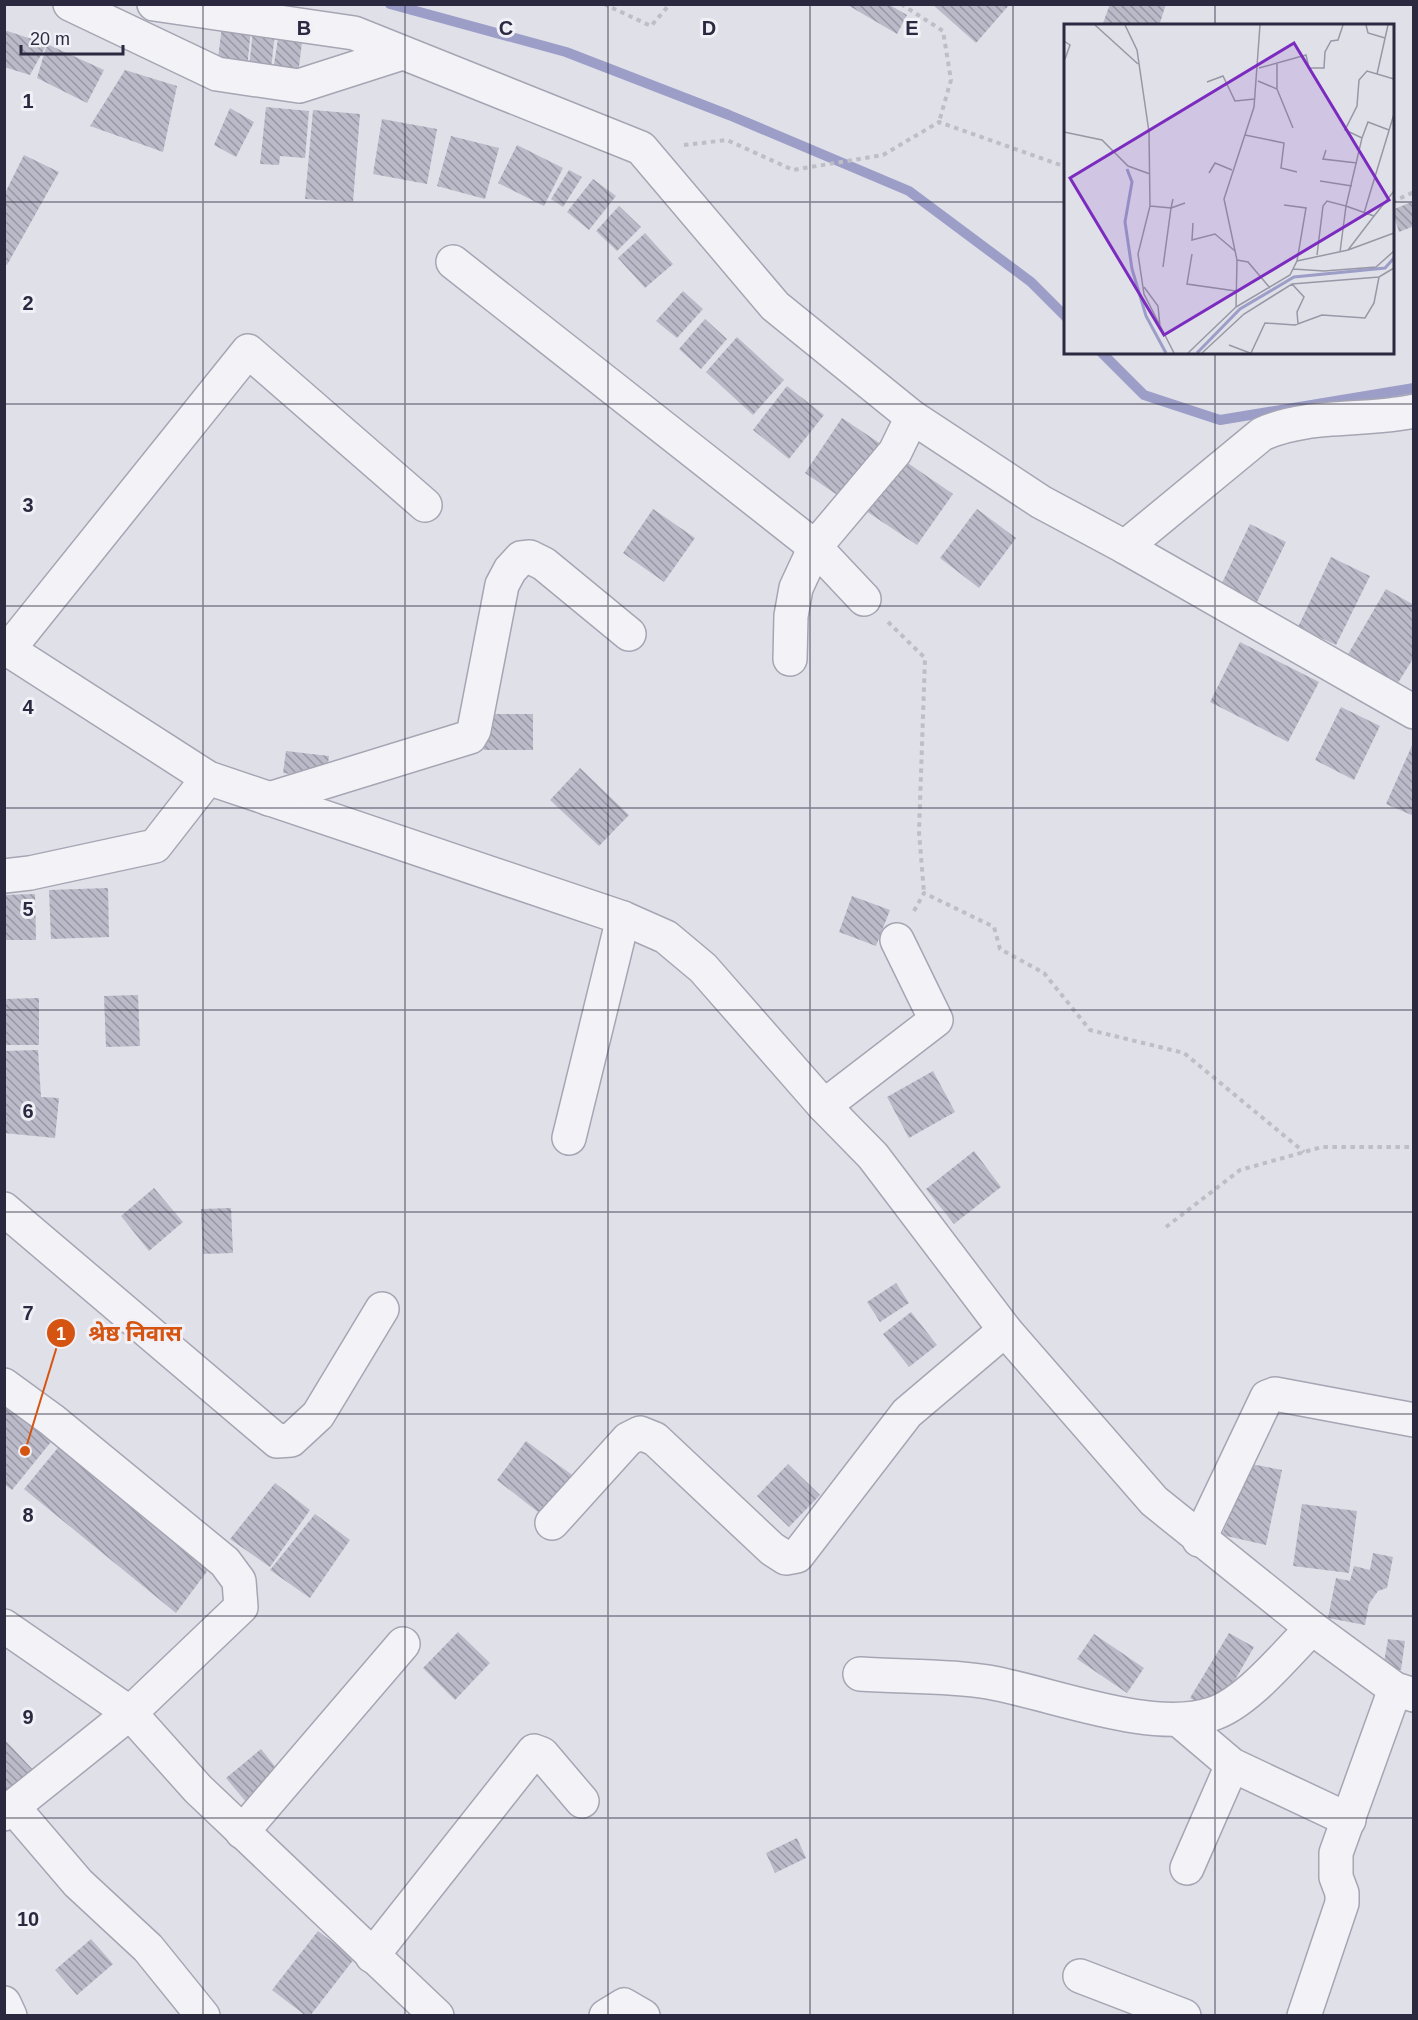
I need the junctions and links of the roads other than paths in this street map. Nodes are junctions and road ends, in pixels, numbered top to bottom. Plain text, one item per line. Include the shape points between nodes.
1 (70, 4) edge
2 (154, 4) edge
3 (402, 52) junction
4 (453, 262) dead end
5 (1413, 411) edge
6 (912, 417) junction
7 (425, 505) dead end
8 (815, 547) junction
9 (1125, 547) junction
10 (864, 598) road end
11 (628, 634) dead end
12 (6, 648) edge
13 (790, 658) dead end
14 (1413, 712) edge
15 (208, 778) junction
16 (269, 799) junction
17 (4, 876) edge
18 (623, 918) junction
19 (897, 940) road end
20 (824, 1106) junction
21 (569, 1138) dead end
22 (4, 1209) edge
23 (382, 1309) dead end
24 (1005, 1330) junction
25 (4, 1385) edge
26 (1413, 1420) edge
27 (552, 1522) dead end
28 (1199, 1540) junction
29 (4, 1626) edge
30 (1312, 1628) junction
31 (403, 1644) dead end
32 (860, 1674) dead end
33 (1404, 1692) edge
34 (130, 1713) junction
35 (1179, 1720) junction
36 (1233, 1765) junction
37 (582, 1801) dead end
38 (9, 1810) edge
39 (1349, 1820) junction
40 (242, 1832) junction
41 (1187, 1868) dead end
42 (372, 1956) junction
43 (1080, 1976) dead end
44 (4, 2002) edge
45 (10, 2016) edge
46 (203, 2016) edge
47 (437, 2016) edge
48 (606, 2016) edge
49 (642, 2016) edge
50 (1184, 2016) edge
51 (1304, 2016) edge

1 - 3 street via 217,74 299,86
2 - 3 street via 354,33
3 - 6 street via 641,148 775,306
4 - 8 street
5 - 9 street via 1378,418 1284,424 1262,434
6 - 8 street via 895,452
6 - 9 street via 1041,502
7 - 12 street via 248,351
8 - 10 street
8 - 13 street via 796,588
9 - 14 street
11 - 16 street via 544,564 530,557 521,558 502,585 470,737
12 - 15 street
15 - 16 street
15 - 17 street via 155,846
16 - 18 street
18 - 20 street via 666,937 703,968
18 - 21 street
19 - 20 street via 936,1020
20 - 24 street via 873,1156
22 - 23 street via 277,1441 291,1440 318,1415
24 - 27 street via 907,1413 797,1556 786,1558 772,1549 656,1439 640,1433 628,1439
24 - 28 street via 1149,1496
25 - 34 street via 159,1506 225,1562 239,1581 241,1607
26 - 28 street via 1275,1394 1267,1397
28 - 30 street
29 - 34 street
30 - 33 street
30 - 35 street via 1227,1707 1214,1714
31 - 40 street
32 - 35 street via 987,1682 1126,1713
33 - 39 street
34 - 38 street
34 - 40 street
35 - 36 street
36 - 39 street
36 - 41 street
37 - 42 street via 542,1754 534,1751
38 - 46 street via 78,1883 148,1948
39 - 51 street via 1336,1853 1342,1903
40 - 42 street
42 - 47 street
43 - 50 street
44 - 45 street
48 - 49 street via 624,2005

